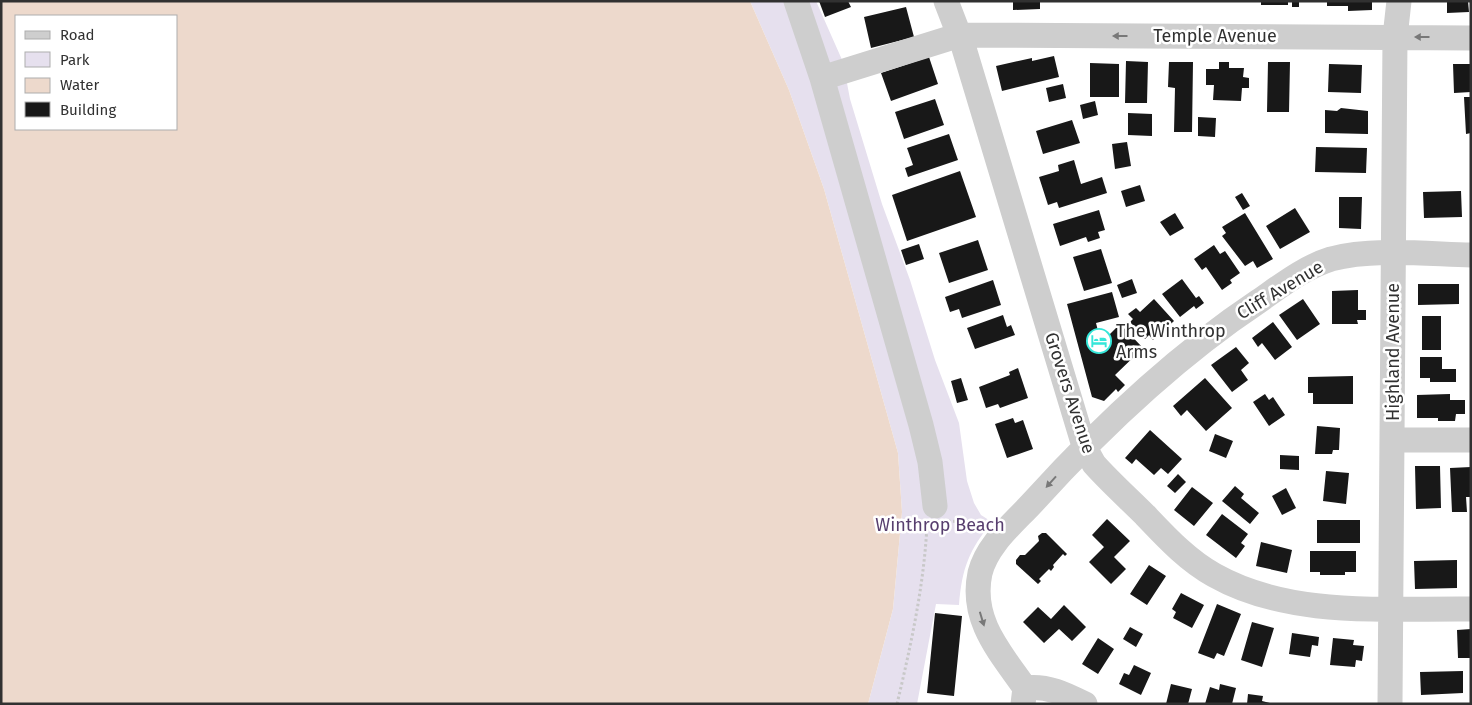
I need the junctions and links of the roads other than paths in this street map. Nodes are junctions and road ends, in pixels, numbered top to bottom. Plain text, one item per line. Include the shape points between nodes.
1 (796, 1) edge
2 (946, 1) edge
3 (1399, 1) edge
4 (960, 35) junction
5 (1395, 37) junction
6 (1471, 38) edge
7 (822, 78) junction
8 (1393, 254) junction
9 (1471, 255) edge
10 (1392, 440) junction
11 (1471, 440) edge
12 (1084, 446) junction
13 (935, 515) road end
14 (1391, 608) junction
15 (1471, 609) edge
16 (1024, 696) edge
17 (1085, 704) edge
18 (1390, 704) edge

1 - 7 street
2 - 4 street, Grovers Avenue
3 - 5 street, Highland Avenue
5 -> 4 street, Temple Avenue
4 - 7 street, Temple Avenue
4 - 12 street, Grovers Avenue
6 -> 5 street, Temple Avenue
5 - 8 street, Highland Avenue
7 - 13 street via 921,425 930,462
8 - 9 street, Cliff Avenue
8 - 10 street, Highland Avenue
8 - 12 street, Cliff Avenue via 1344,256 1305,270 1203,340
10 - 11 street
10 - 14 street, Highland Avenue
12 - 14 street, Grovers Avenue via 1102,473 1167,537 1195,562 1221,579 1288,602
12 -> 16 street, Cliff Avenue via 994,545 981,571 978,604 984,627
14 - 15 street, Grovers Avenue
14 - 18 street, Highland Avenue
16 - 17 street via 1035,687 1053,690

